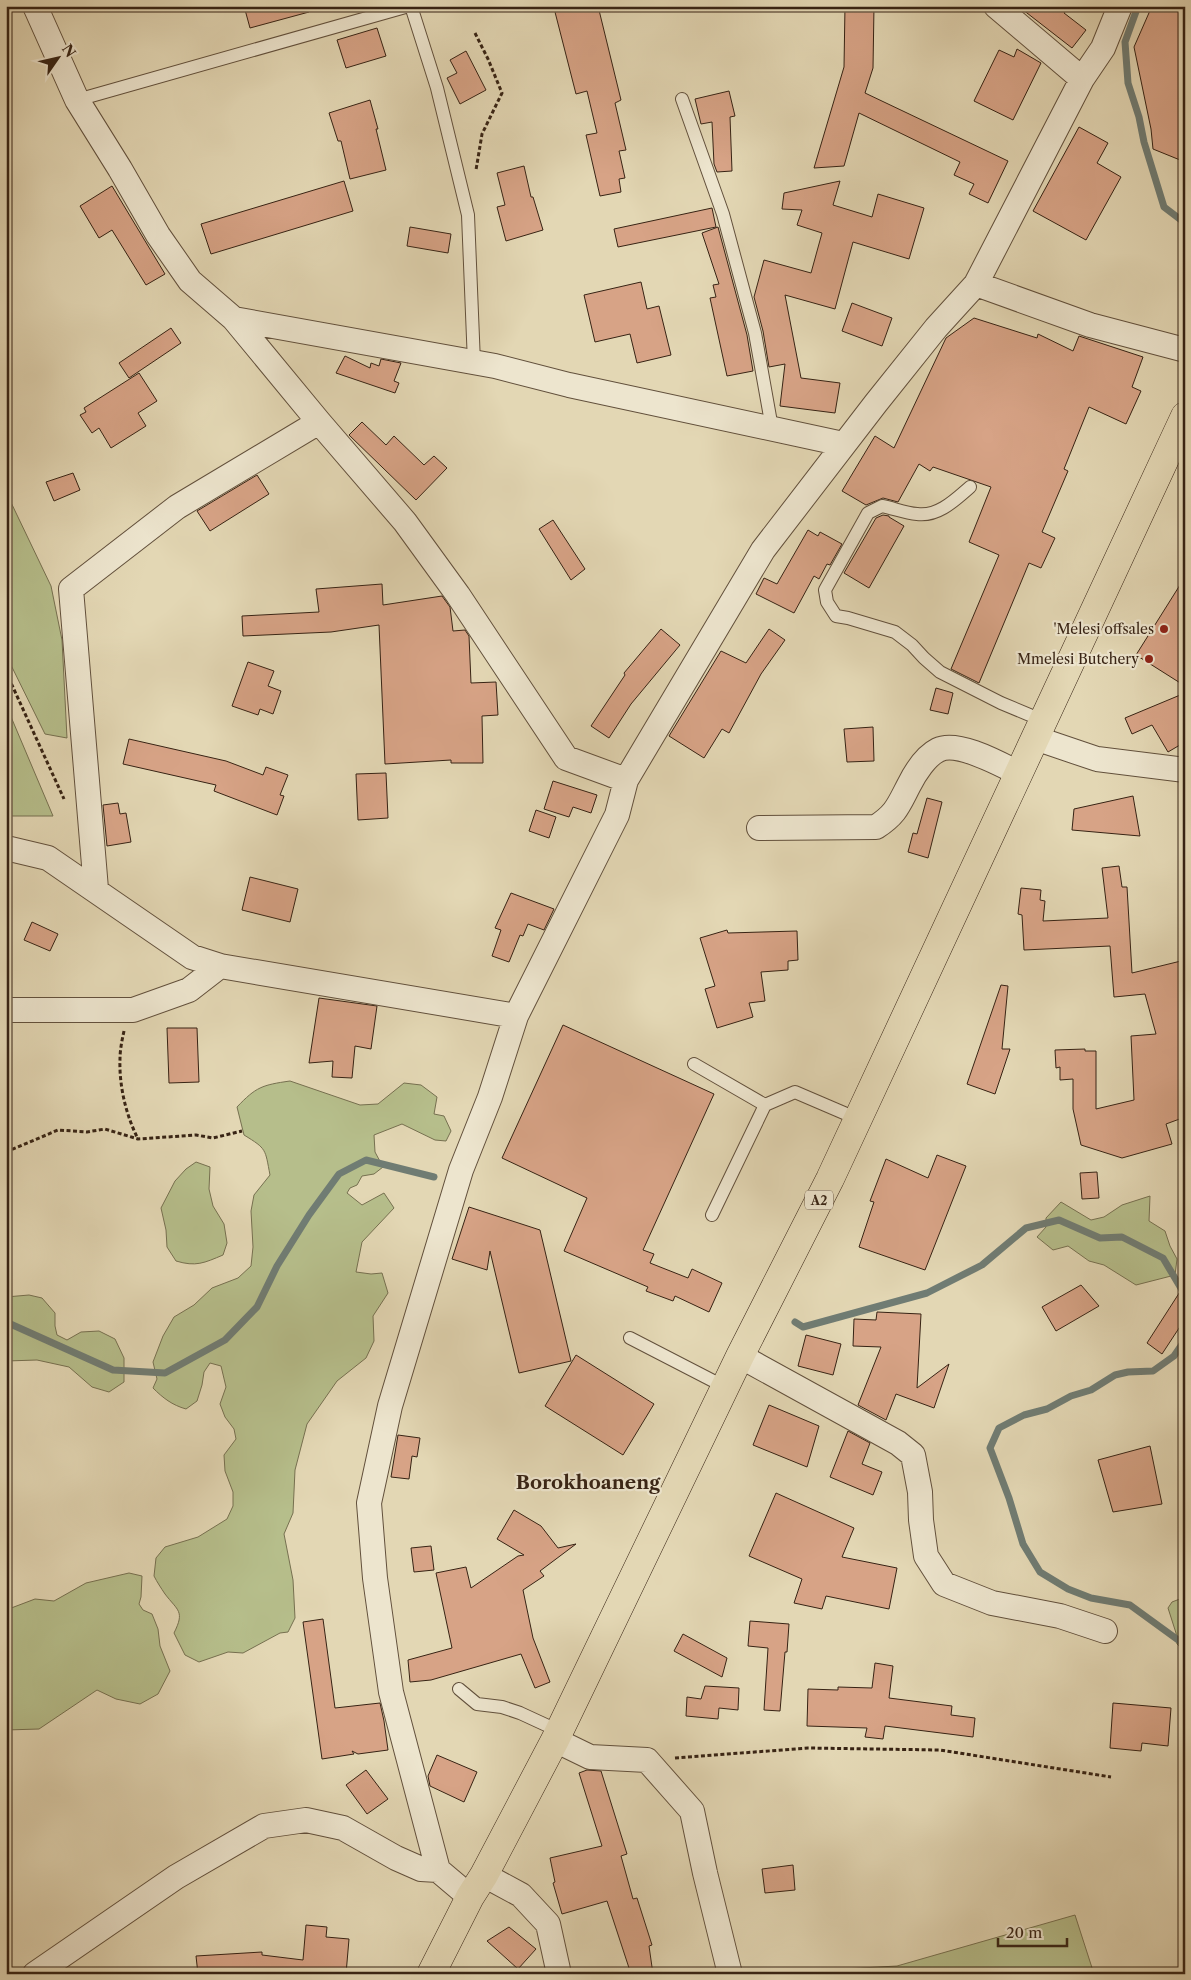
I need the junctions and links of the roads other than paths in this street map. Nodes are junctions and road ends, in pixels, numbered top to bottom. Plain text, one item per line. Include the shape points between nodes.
1 (34, 6) edge
2 (410, 6) edge
3 (996, 6) edge
4 (1120, 6) edge
5 (1082, 79) junction
6 (682, 99) dead end
7 (77, 100) junction
8 (976, 284) junction
9 (234, 319) junction
10 (1185, 350) edge
11 (474, 363) junction
12 (1185, 416) edge
13 (319, 422) junction
14 (772, 428) junction
15 (843, 444) junction
16 (970, 488) dead end
17 (1040, 729) junction
18 (1185, 770) edge
19 (1018, 773) junction
20 (626, 780) junction
21 (759, 828) dead end
22 (6, 848) edge
23 (96, 889) junction
24 (220, 966) junction
25 (6, 1010) edge
26 (516, 1016) junction
27 (694, 1064) dead end
28 (765, 1105) junction
29 (858, 1118) junction
30 (712, 1215) dead end
31 (630, 1338) dead end
32 (740, 1356) junction
33 (725, 1387) junction
34 (1105, 1631) dead end
35 (459, 1689) dead end
36 (557, 1736) junction
37 (438, 1870) junction
38 (477, 1886) junction
39 (35, 1974) edge
40 (431, 1974) edge
41 (559, 1974) edge
42 (730, 1974) edge

1 - 7 street
2 - 7 lane
2 - 11 lane via 437,88 468,215
3 - 5 street
4 - 5 street via 1103,48
5 - 8 street
6 - 14 lane via 723,214 755,333
7 - 9 street via 190,281
8 - 10 street via 1090,326
8 - 15 street via 936,328
9 - 11 street
9 - 13 street
11 - 14 street
12 - 17 main road, A2
13 - 20 street via 405,522 458,595 566,758
13 - 23 street via 178,507 71,589
14 - 15 street
15 - 20 street via 763,550
16 - 17 lane via 935,512 918,514 882,506 868,513 825,590 827,602 836,616 895,632 940,672 1001,703
17 - 18 street via 1097,759
17 - 19 main road, A2
19 - 21 street via 956,747 939,749 918,771 891,818 876,827
19 - 29 main road, A2
20 - 26 street via 617,815
22 - 23 street via 48,858
23 - 24 street via 192,957
24 - 25 street via 189,990 134,1010
24 - 26 street
26 - 37 street via 490,1097 461,1170 398,1378 369,1503 390,1692
27 - 28 lane
28 - 29 lane via 795,1092
28 - 30 lane
29 - 32 main road, A2
31 - 33 lane
32 - 33 main road, A2
32 - 34 street via 898,1443 913,1455 926,1556 944,1584 992,1603 1060,1616
33 - 36 main road, A2
35 - 36 lane via 477,1704 502,1707
36 - 38 main road, A2
36 - 42 street via 590,1757 647,1760 692,1811
37 - 38 street
37 - 39 street via 421,1869 396,1858 343,1828 306,1820 264,1826 176,1877
38 - 40 main road, A2
38 - 41 street via 521,1895 548,1924

